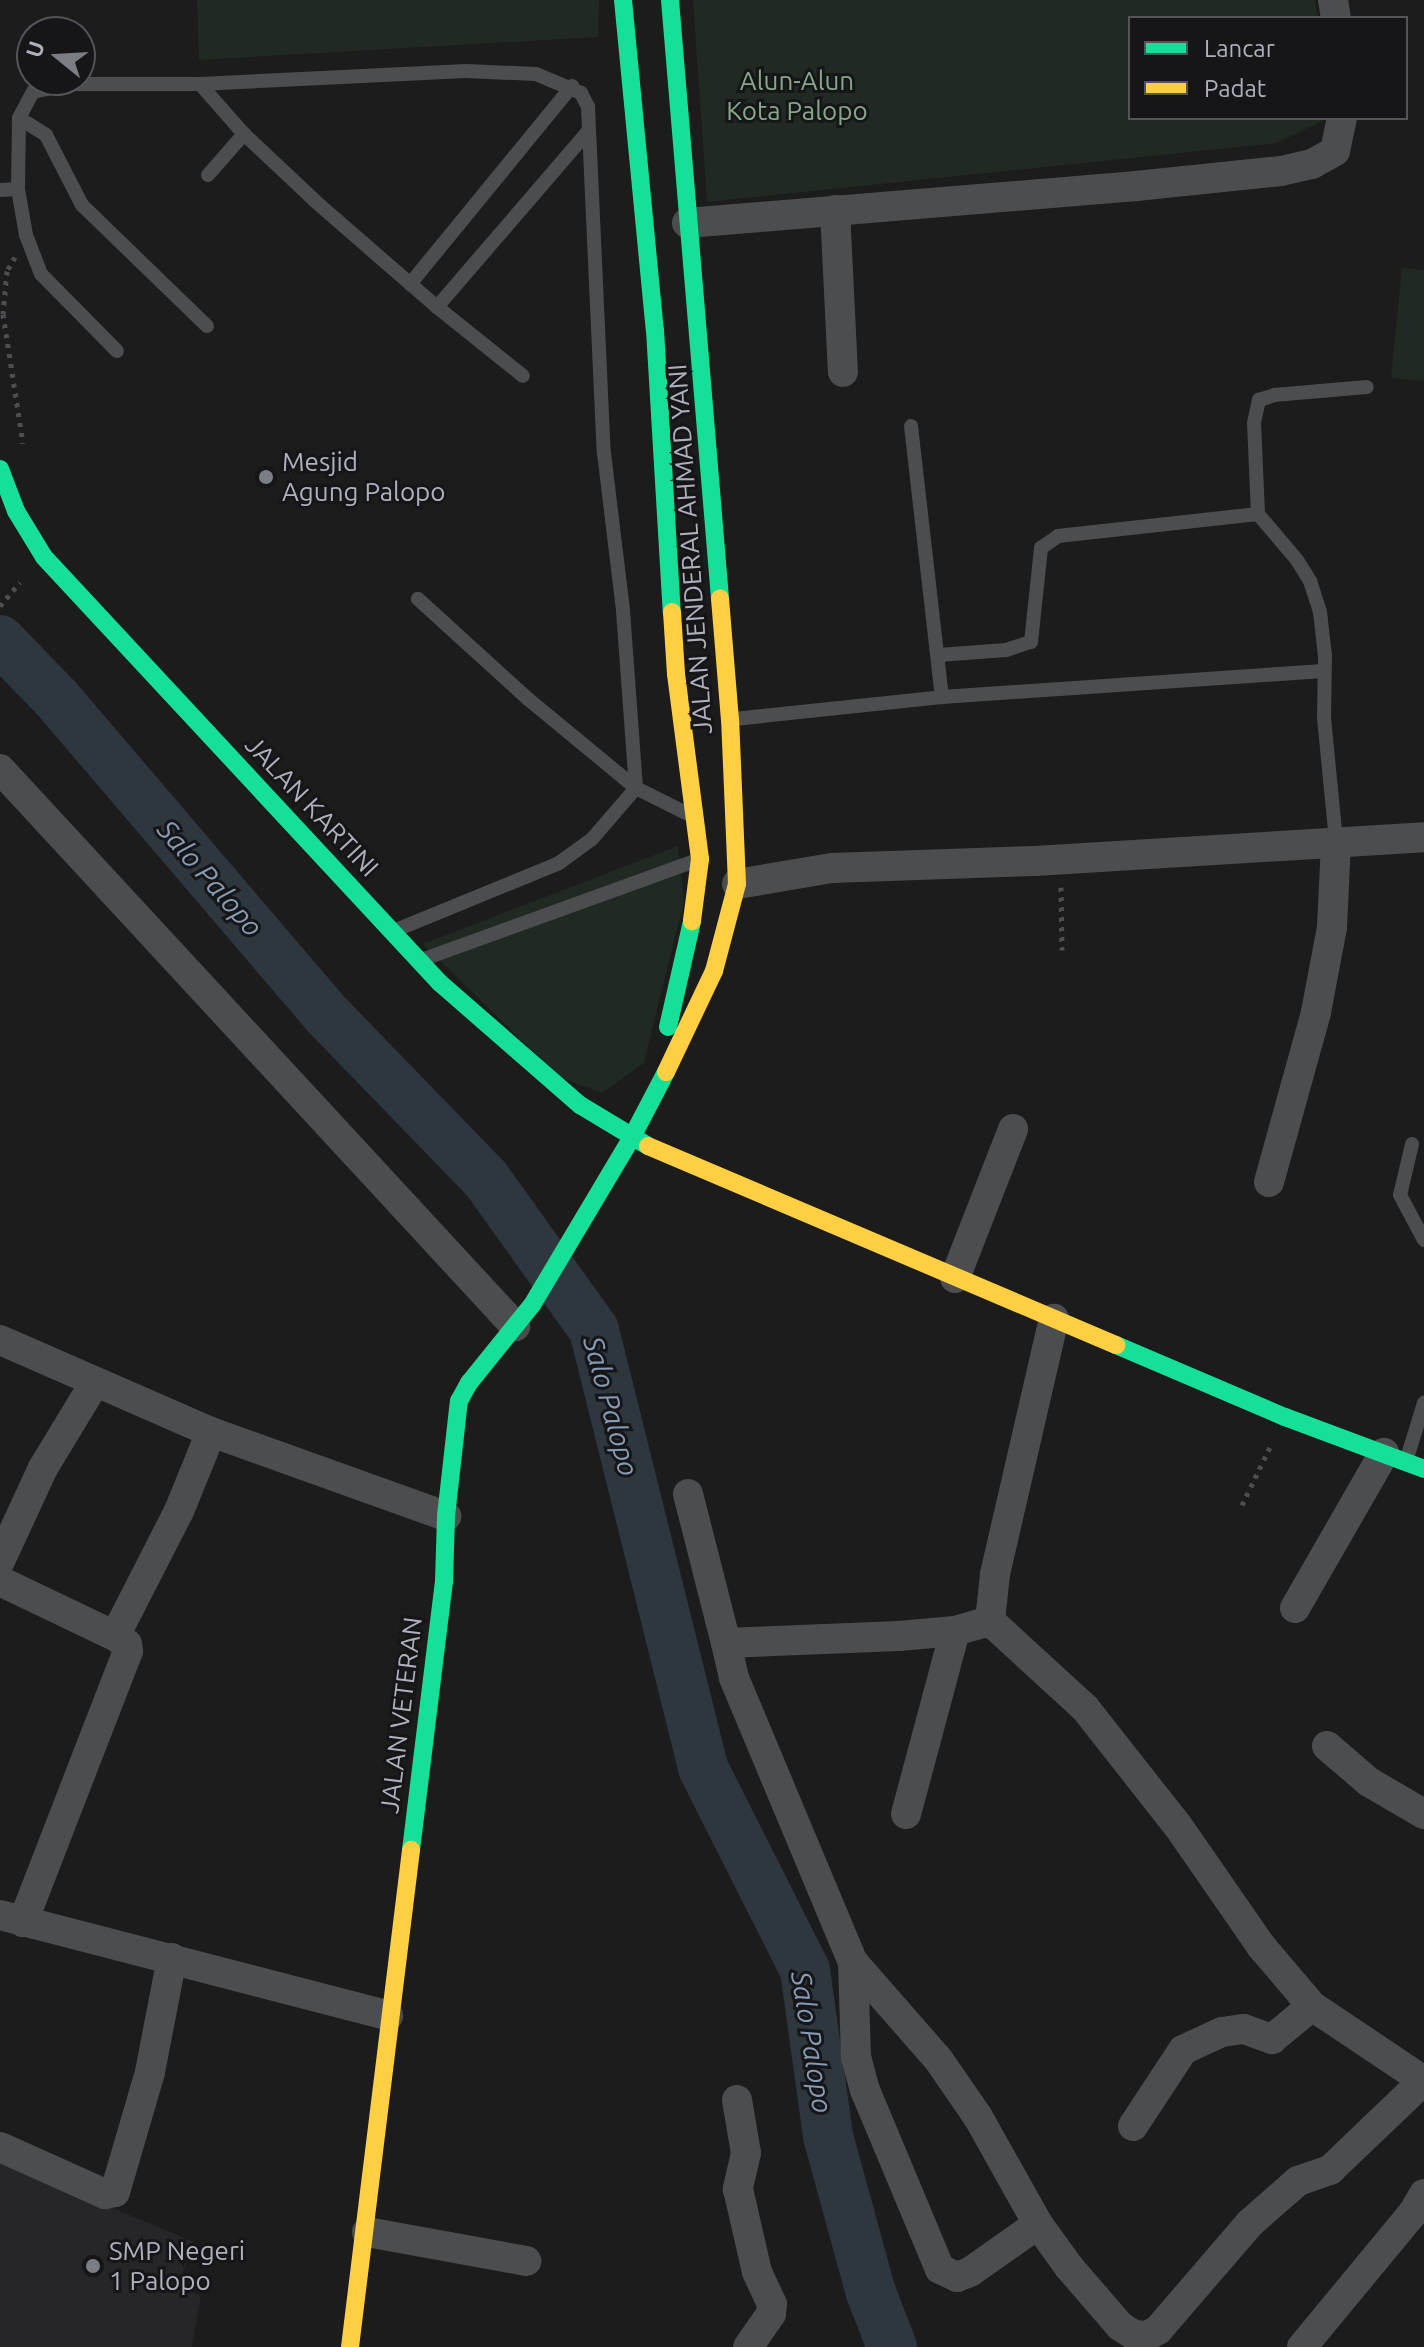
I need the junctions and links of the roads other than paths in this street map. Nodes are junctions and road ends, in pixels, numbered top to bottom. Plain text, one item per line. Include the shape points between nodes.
1 (623, 0) edge
2 (670, 0) edge
3 (200, 84) junction
4 (572, 86) junction
5 (19, 118) junction
6 (1342, 120) edge
7 (589, 130) junction
8 (244, 134) junction
9 (208, 175) dead end
10 (18, 189) junction
11 (0, 190) edge
12 (835, 210) junction
13 (687, 223) junction
14 (410, 284) junction
15 (437, 307) junction
16 (207, 326) dead end
17 (677, 328) junction
18 (117, 351) dead end
19 (843, 372) dead end
20 (523, 376) dead end
21 (1367, 387) dead end
22 (911, 426) dead end
23 (0, 469) edge
24 (1258, 514) junction
25 (418, 599) dead end
26 (939, 655) junction
27 (1323, 671) junction
28 (712, 672) junction
29 (676, 674) junction
30 (942, 697) junction
31 (730, 720) junction
32 (0, 769) edge
33 (636, 788) junction
34 (693, 815) junction
35 (1424, 837) edge
36 (1336, 841) junction
37 (700, 859) junction
38 (737, 884) junction
39 (393, 931) junction
40 (420, 960) junction
41 (661, 1081) junction
42 (1013, 1129) dead end
43 (631, 1139) junction
44 (1412, 1144) dead end
45 (1269, 1182) dead end
46 (1424, 1240) edge
47 (955, 1278) junction
48 (524, 1316) junction
49 (1054, 1319) junction
50 (0, 1340) edge
51 (95, 1382) junction
52 (1424, 1403) edge
53 (211, 1432) junction
54 (1395, 1458) junction
55 (1424, 1469) edge
56 (688, 1494) dead end
57 (446, 1516) junction
58 (0, 1561) edge
59 (0, 1581) edge
60 (1295, 1608) dead end
61 (990, 1621) junction
62 (955, 1631) junction
63 (115, 1636) junction
64 (726, 1643) junction
65 (1327, 1746) dead end
66 (906, 1814) dead end
67 (1424, 1814) edge
68 (12, 1919) edge
69 (172, 1958) junction
70 (853, 1962) junction
71 (1312, 2006) junction
72 (388, 2015) junction
73 (1424, 2081) edge
74 (737, 2100) dead end
75 (1133, 2126) dead end
76 (0, 2147) edge
77 (1424, 2194) edge
78 (1038, 2224) junction
79 (367, 2232) junction
80 (526, 2261) dead end
81 (355, 2345) edge
82 (748, 2347) edge
83 (1302, 2347) edge

1 - 17 main road, JALAN JENDERAL AHMAD YANI
2 - 13 main road, JALAN JENDERAL AHMAD YANI
3 - 4 lane via 466,71 536,74
3 - 5 lane via 72,84 33,92
3 - 8 lane
4 - 7 lane via 588,107
4 - 14 lane
5 - 10 lane
5 - 16 lane via 46,135 82,205
6 - 12 street via 1335,151 1312,164 1281,171
7 - 15 lane
7 - 33 lane via 604,453
8 - 9 lane
8 - 14 lane
10 - 11 lane
10 - 18 lane via 26,235 41,274
12 - 13 street
12 - 19 street
13 - 17 main road, JALAN JENDERAL AHMAD YANI
14 - 15 lane
15 - 20 lane
17 - 28 main road, JALAN JENDERAL AHMAD YANI
17 - 29 main road, JALAN JENDERAL AHMAD YANI
21 - 24 lane via 1259,400 1254,423
22 - 26 lane
23 - 39 main road, JALAN KARTINI via 16,511 44,557
24 - 26 lane via 1058,536 1041,548 1031,642 1006,650
24 - 27 lane via 1310,581 1323,636
25 - 33 lane
26 - 30 lane
27 - 30 lane
27 - 36 lane
28 - 29 main road
28 - 31 main road, JALAN JENDERAL AHMAD YANI
29 - 34 main road, JALAN JENDERAL AHMAD YANI
30 - 31 lane
31 - 38 main road, JALAN JENDERAL AHMAD YANI
32 - 48 street
33 - 34 lane
33 - 39 lane via 592,839 559,863
34 - 37 main road, JALAN JENDERAL AHMAD YANI
35 - 36 street
36 - 38 street via 832,868
36 - 45 street via 1332,927 1316,1012
37 - 40 lane
37 - 41 main road, JALAN JENDERAL AHMAD YANI
38 - 41 main road, JALAN JENDERAL AHMAD YANI via 714,971
39 - 40 main road, JALAN KARTINI
40 - 43 main road, JALAN KARTINI via 551,1082
41 - 43 main road, JALAN JENDERAL AHMAD YANI
42 - 47 street
43 - 47 main road, JALAN KARTINI
43 - 48 main road, JALAN VETERAN
44 - 46 lane via 1400,1195
47 - 49 main road, JALAN KARTINI
48 - 57 main road, JALAN VETERAN via 459,1401
49 - 54 main road, JALAN KARTINI
49 - 61 street via 995,1574
50 - 51 street
51 - 53 street
51 - 58 street via 43,1468
52 - 54 lane
53 - 57 street
53 - 63 street via 179,1511
54 - 55 main road, JALAN KARTINI
54 - 60 street
56 - 64 street
57 - 72 main road, JALAN VETERAN via 444,1581
59 - 63 street
61 - 62 street
61 - 71 street via 1085,1708 1178,1826 1261,1946
62 - 64 street
62 - 66 street
63 - 68 street via 127,1644 127,1661
64 - 70 street via 734,1678
65 - 67 street via 1369,1782
68 - 69 street
69 - 72 street
69 - 76 street via 150,2072 115,2192 105,2194
70 - 78 street via 938,2059 978,2117
70 - 78 street via 856,2057 865,2090 940,2269 957,2277 970,2272
71 - 73 street
71 - 75 street via 1272,2039 1244,2029 1222,2032 1183,2050
72 - 79 main road, JALAN VETERAN
73 - 78 street via 1330,2170 1298,2181 1250,2223 1158,2330 1147,2336 1120,2326
74 - 82 street via 746,2153 738,2189 757,2272 772,2304 771,2314
77 - 83 street
79 - 80 street
79 - 81 main road, JALAN VETERAN

